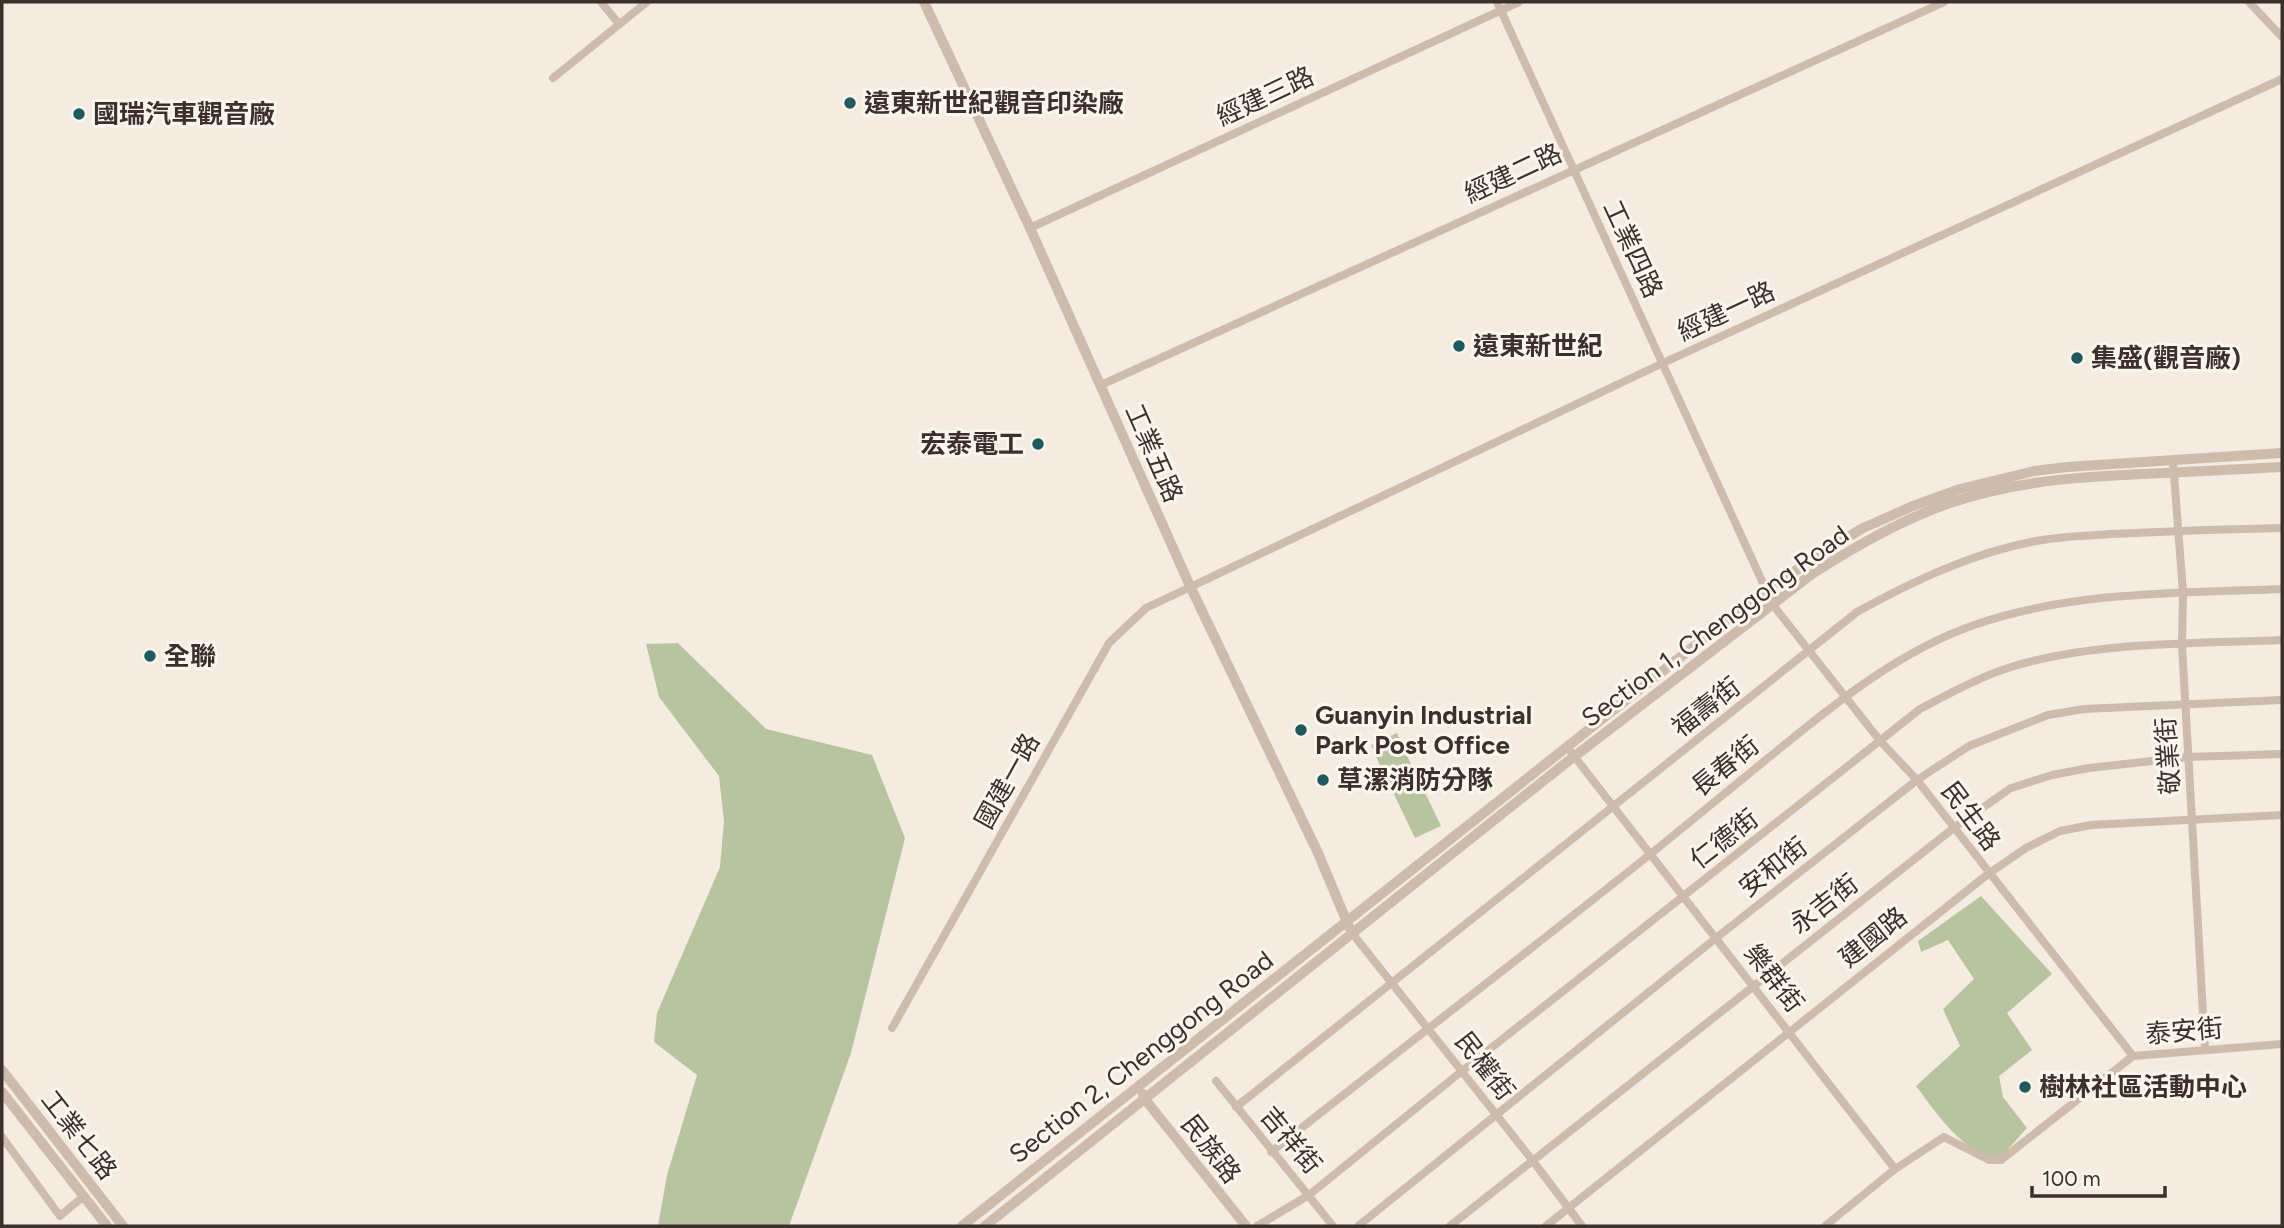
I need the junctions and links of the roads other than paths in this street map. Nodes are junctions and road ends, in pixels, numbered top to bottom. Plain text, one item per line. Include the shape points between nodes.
1 (601, 2) edge
2 (647, 2) edge
3 (924, 2) edge
4 (1519, 2) edge
5 (1944, 2) edge
6 (2249, 2) edge
7 (1499, 6) edge
8 (619, 24) junction
9 (2282, 37) edge
10 (553, 78) dead end
11 (2282, 79) edge
12 (1573, 169) junction
13 (1030, 228) junction
14 (1663, 363) junction
15 (1101, 385) junction
16 (2282, 453) edge
17 (2172, 461) junction
18 (2282, 467) edge
19 (2173, 473) junction
20 (2282, 528) edge
21 (2176, 530) junction
22 (1190, 586) junction
23 (2282, 589) edge
24 (1765, 590) junction
25 (2183, 593) junction
26 (1773, 605) junction
27 (2282, 640) edge
28 (2182, 645) junction
29 (1811, 650) junction
30 (1845, 695) junction
31 (2282, 700) edge
32 (2185, 704) junction
33 (1881, 742) junction
34 (1571, 751) junction
35 (2282, 754) edge
36 (2188, 757) junction
37 (1917, 780) junction
38 (1614, 807) junction
39 (2282, 815) edge
40 (2193, 818) junction
41 (1955, 828) junction
42 (1650, 854) junction
43 (1988, 874) junction
44 (1685, 896) junction
45 (1346, 922) junction
46 (1352, 933) junction
47 (1716, 938) junction
48 (1391, 982) junction
49 (1755, 986) junction
50 (892, 1028) dead end
51 (1428, 1028) junction
52 (1790, 1031) junction
53 (2282, 1044) edge
54 (2204, 1049) junction
55 (2133, 1056) junction
56 (2, 1070) edge
57 (1462, 1071) junction
58 (1216, 1081) dead end
59 (1141, 1084) junction
60 (2, 1092) edge
61 (1144, 1098) junction
62 (1236, 1107) junction
63 (1497, 1116) junction
64 (2, 1137) edge
65 (1271, 1152) junction
66 (1533, 1161) junction
67 (1895, 1169) junction
68 (1309, 1195) junction
69 (84, 1196) junction
70 (1569, 1209) junction
71 (107, 1226) edge
72 (123, 1226) edge
73 (962, 1226) edge
74 (985, 1226) edge
75 (1246, 1226) edge
76 (1257, 1226) edge
77 (1333, 1226) edge
78 (1358, 1226) edge
79 (1450, 1226) edge
80 (1546, 1226) edge
81 (1582, 1226) edge
82 (1825, 1226) edge

1 - 8 street
2 - 8 street
3 - 13 street, 工業五路
4 - 7 street, 經建三路
5 - 12 street, 經建二路
6 - 9 street
7 - 12 street, 工業四路
7 - 13 street, 經建三路
8 - 10 street
11 - 14 street, 經建一路
12 - 14 street, 工業四路
12 - 15 street, 經建二路
13 - 15 street, 工業五路
14 - 22 street, 經建一路
14 - 24 street, 工業四路
15 - 22 street, 工業五路
16 - 17 street, Section 1, Chenggong Road
17 - 19 street, 敬業街
17 - 24 street, Section 1, Chenggong Road via 2034,471 1960,489 1861,529
18 - 19 street, Section 1, Chenggong Road
19 - 21 street, 敬業街
19 - 26 street, Section 1, Chenggong Road via 2039,481 1948,504 1847,552
20 - 21 street, 福壽街
21 - 25 street, 敬業街
21 - 29 street, 福壽街 via 2037,541 1985,554 1857,612
22 - 45 street, 工業五路 via 1318,853
22 - 50 street, 國建一路 via 1146,608 1110,643
23 - 25 street, 長春街
24 - 26 street, 工業四路
24 - 34 street, Section 1, Chenggong Road
25 - 28 street, 敬業街
25 - 30 street, 長春街 via 2048,604 1993,619 1935,642
26 - 29 street, 民生路
26 - 34 street, Section 1, Chenggong Road
27 - 28 street, 仁德街
28 - 32 street, 敬業街
28 - 33 street, 仁德街 via 2096,650 2002,669 1920,709
29 - 30 street, 民生路
29 - 38 street, 福壽街
30 - 33 street, 民生路
30 - 42 street, 長春街
31 - 32 street, 安和街
32 - 36 street, 敬業街
32 - 37 street, 安和街 via 2048,715 1969,746
33 - 37 street, 民生路
33 - 44 street, 仁德街
34 - 38 street, 樂群街
34 - 45 street, Section 1, Chenggong Road
34 - 46 street, Section 1, Chenggong Road
35 - 36 street, 永吉街
36 - 40 street, 敬業街
36 - 41 street, 永吉街 via 2052,775 2011,788
37 - 41 street, 民生路
37 - 47 street, 安和街
38 - 42 street, 樂群街
38 - 48 street, 福壽街
39 - 40 street, 建國路
40 - 43 street, 建國路 via 2060,831
40 - 54 street, 敬業街
41 - 43 street, 民生路
41 - 49 street, 永吉街
42 - 44 street, 樂群街
42 - 51 street, 長春街
43 - 52 street, 建國路
43 - 55 street, 民生路
44 - 47 street, 樂群街
44 - 57 street, 仁德街
45 - 46 street, 工業五路
45 - 59 street, Section 2, Chenggong Road
46 - 48 street, 民權街
46 - 61 street, Section 2, Chenggong Road
47 - 49 street, 樂群街
47 - 63 street, 安和街
48 - 51 street, 民權街
48 - 62 street, 福壽街
49 - 52 street, 樂群街
49 - 66 street, 永吉街
51 - 57 street, 民權街
51 - 65 street, 長春街
52 - 67 street, 樂群街
52 - 70 street, 建國路
53 - 54 street, 泰安街
54 - 55 street, 泰安街
55 - 67 street, 泰安街 via 2001,1160 1989,1160 1944,1137
56 - 72 street, 工業七路
57 - 63 street, 民權街
57 - 68 street, 仁德街
58 - 62 street, 吉祥街
59 - 61 street
59 - 73 street, Section 2, Chenggong Road
60 - 69 street, 工業七路
61 - 74 street, Section 2, Chenggong Road
61 - 75 street, 民族路
62 - 65 street, 吉祥街
63 - 66 street, 民權街
63 - 78 street, 安和街
64 - 69 street via 60,1216
65 - 68 street, 吉祥街
66 - 70 street, 民權街
66 - 79 street, 永吉街
67 - 82 street, 泰安街
68 - 76 street, 仁德街
68 - 77 street, 吉祥街
69 - 71 street, 工業七路
70 - 80 street, 建國路
70 - 81 street, 民權街

